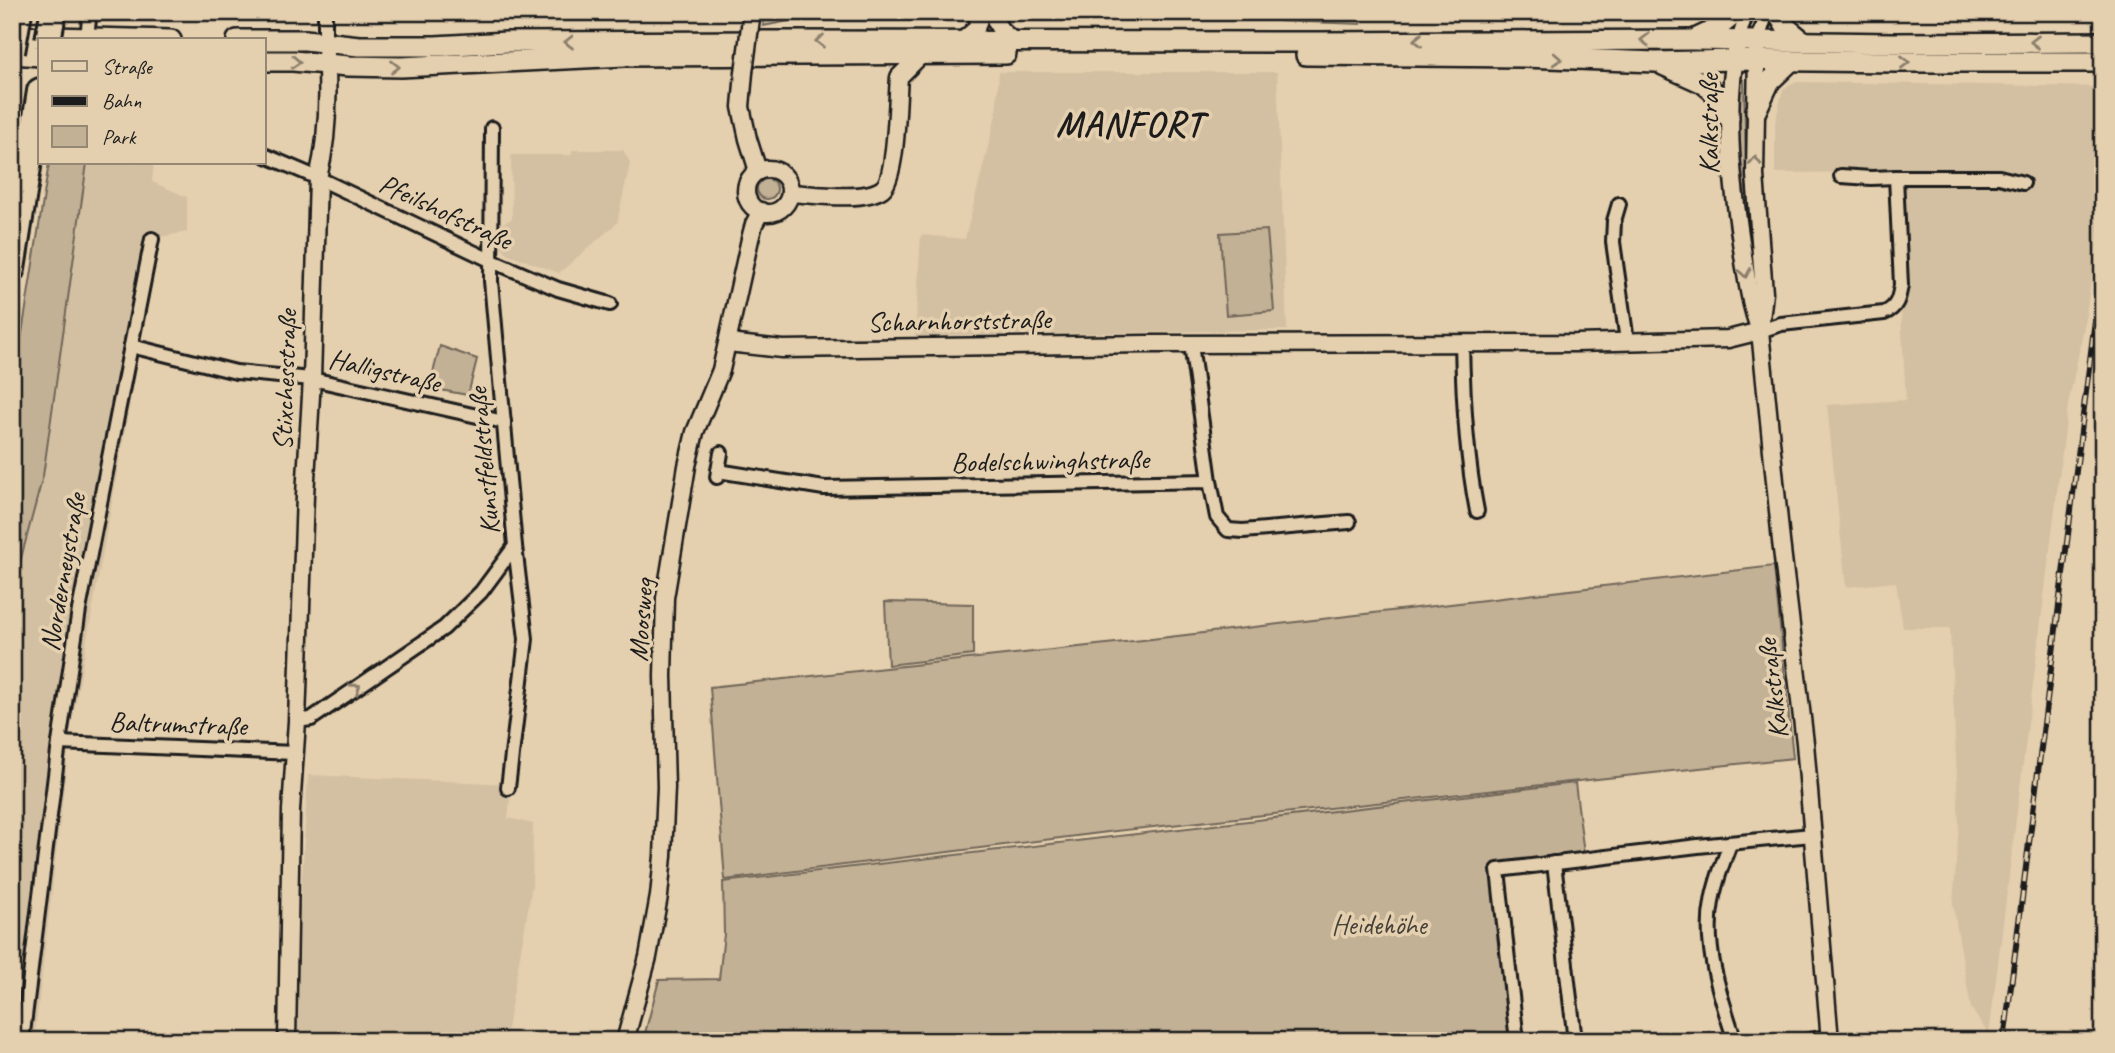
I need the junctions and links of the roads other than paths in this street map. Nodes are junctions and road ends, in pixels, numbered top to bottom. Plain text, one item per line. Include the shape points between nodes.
1 (19, 12) edge
2 (90, 12) edge
3 (325, 12) edge
4 (981, 12) edge
5 (994, 12) edge
6 (1737, 12) edge
7 (1747, 12) edge
8 (1767, 12) edge
9 (1777, 12) edge
10 (53, 13) edge
11 (751, 16) edge
12 (12, 36) edge
13 (48, 38) edge
14 (50, 38) edge
15 (89, 38) edge
16 (266, 40) edge
17 (1692, 40) junction
18 (1738, 40) junction
19 (1758, 40) junction
20 (962, 41) junction
21 (1014, 41) junction
22 (1803, 41) junction
23 (2103, 42) edge
24 (325, 43) junction
25 (12, 53) edge
26 (874, 55) junction
27 (921, 55) junction
28 (38, 56) edge
29 (1734, 60) junction
30 (266, 61) edge
31 (1755, 61) junction
32 (1791, 61) junction
33 (1656, 62) junction
34 (2103, 62) edge
35 (327, 65) junction
36 (899, 77) junction
37 (38, 104) edge
38 (1756, 111) junction
39 (1729, 118) junction
40 (492, 128) dead end
41 (266, 156) edge
42 (758, 171) junction
43 (1841, 176) dead end
44 (318, 177) junction
45 (1896, 177) junction
46 (2023, 183) dead end
47 (790, 193) junction
48 (1619, 204) dead end
49 (761, 211) junction
50 (152, 239) dead end
51 (490, 260) junction
52 (12, 269) edge
53 (610, 304) dead end
54 (1760, 331) junction
55 (1627, 341) junction
56 (1462, 342) junction
57 (728, 343) junction
58 (1191, 344) junction
59 (131, 346) junction
60 (312, 379) junction
61 (504, 422) junction
62 (720, 453) dead end
63 (1210, 481) junction
64 (1477, 511) dead end
65 (1349, 522) dead end
66 (515, 546) junction
67 (298, 721) junction
68 (59, 743) junction
69 (295, 753) junction
70 (508, 788) dead end
71 (1812, 835) junction
72 (1730, 844) junction
73 (1554, 863) junction
74 (1829, 1038) edge
75 (22, 1041) edge
76 (287, 1041) edge
77 (625, 1041) edge
78 (1517, 1041) edge
79 (1575, 1041) edge
80 (1735, 1041) edge
81 (1806, 1041) edge

1 - 25 highway, bridge
2 - 15 street
3 - 24 street
4 - 20 street via 976,29
5 - 21 street via 999,30
6 - 17 main road
7 - 18 street
8 - 19 street
9 - 22 main road
10 - 13 highway, bridge
11 - 42 street, bridge via 741,107
12 - 14 main road
16 - 24 main road
17 - 18 main road
17 -> 21 main road
18 - 19 main road
18 - 29 street, Kalkstraße
19 - 22 main road
19 - 31 street, Kalkstraße
20 - 21 main road
20 -> 24 main road
23 -> 22 main road
24 - 35 street, Stixchesstraße
25 - 28 main road
26 - 27 main road
35 -> 26 main road via 401,67 625,55
26 - 36 street
27 -> 33 main road via 1284,54
27 - 36 street
29 - 31 main road
29 - 33 main road
29 - 39 street, Kalkstraße
30 -> 35 main road
31 - 32 main road
31 - 38 street, Kalkstraße
32 -> 34 main road
32 - 38 main road via 1770,81
33 - 39 main road via 1703,83 1715,93
35 - 44 street, Stixchesstraße via 324,156
36 - 47 street via 892,169 884,187 856,195
37 - 52 highway
54 -> 38 street, Kalkstraße via 1764,293 1756,211
39 -> 54 street, Kalkstraße via 1736,213 1750,304
40 - 51 street, Kunstfeldstraße
41 - 44 street, Pfeilshofstraße
42 - 47 street via 780,173
42 - 49 street via 751,176 746,192 748,201
43 - 45 street
44 - 51 street, Pfeilshofstraße
44 - 60 street, Stixchesstraße
45 - 46 street via 1999,177
45 - 54 street via 1900,295 1891,310 1781,324
47 - 49 street via 780,209
48 - 55 street via 1612,242
49 - 57 street, Moosweg via 750,239
50 - 59 street, Norderneystraße
51 - 53 street, Pfeilshofstraße via 558,289
51 - 61 street, Kunstfeldstraße
54 - 55 street, Scharnhorststraße via 1728,339
54 - 71 street, Kalkstraße
55 - 56 street, Scharnhorststraße
56 - 58 street, Scharnhorststraße
56 - 64 street
57 - 58 street, Scharnhorststraße via 782,349
57 - 77 street, Moosweg via 695,432 665,598 663,856 650,947
58 - 63 street
59 - 60 street, Halligstraße via 236,372
59 - 68 street, Norderneystraße via 85,571
60 - 61 street, Halligstraße
60 - 67 street, Stixchesstraße
61 - 66 street, Kunstfeldstraße
62 - 63 street, Bodelschwinghstraße via 717,475 824,488
63 - 65 street via 1217,517 1228,530
67 -> 66 street via 311,719 444,628 481,592
66 - 70 street, Kunstfeldstraße via 526,639
67 - 69 street, Stixchesstraße
68 - 69 street, Baltrumstraße
68 - 75 street, Norderneystraße
69 - 76 street, Stixchesstraße
71 - 72 street
71 - 74 street, Kalkstraße
72 - 73 street
72 - 80 street via 1711,904 1710,942 1720,996
73 - 78 street via 1498,870
73 - 79 street
74 - 81 street

